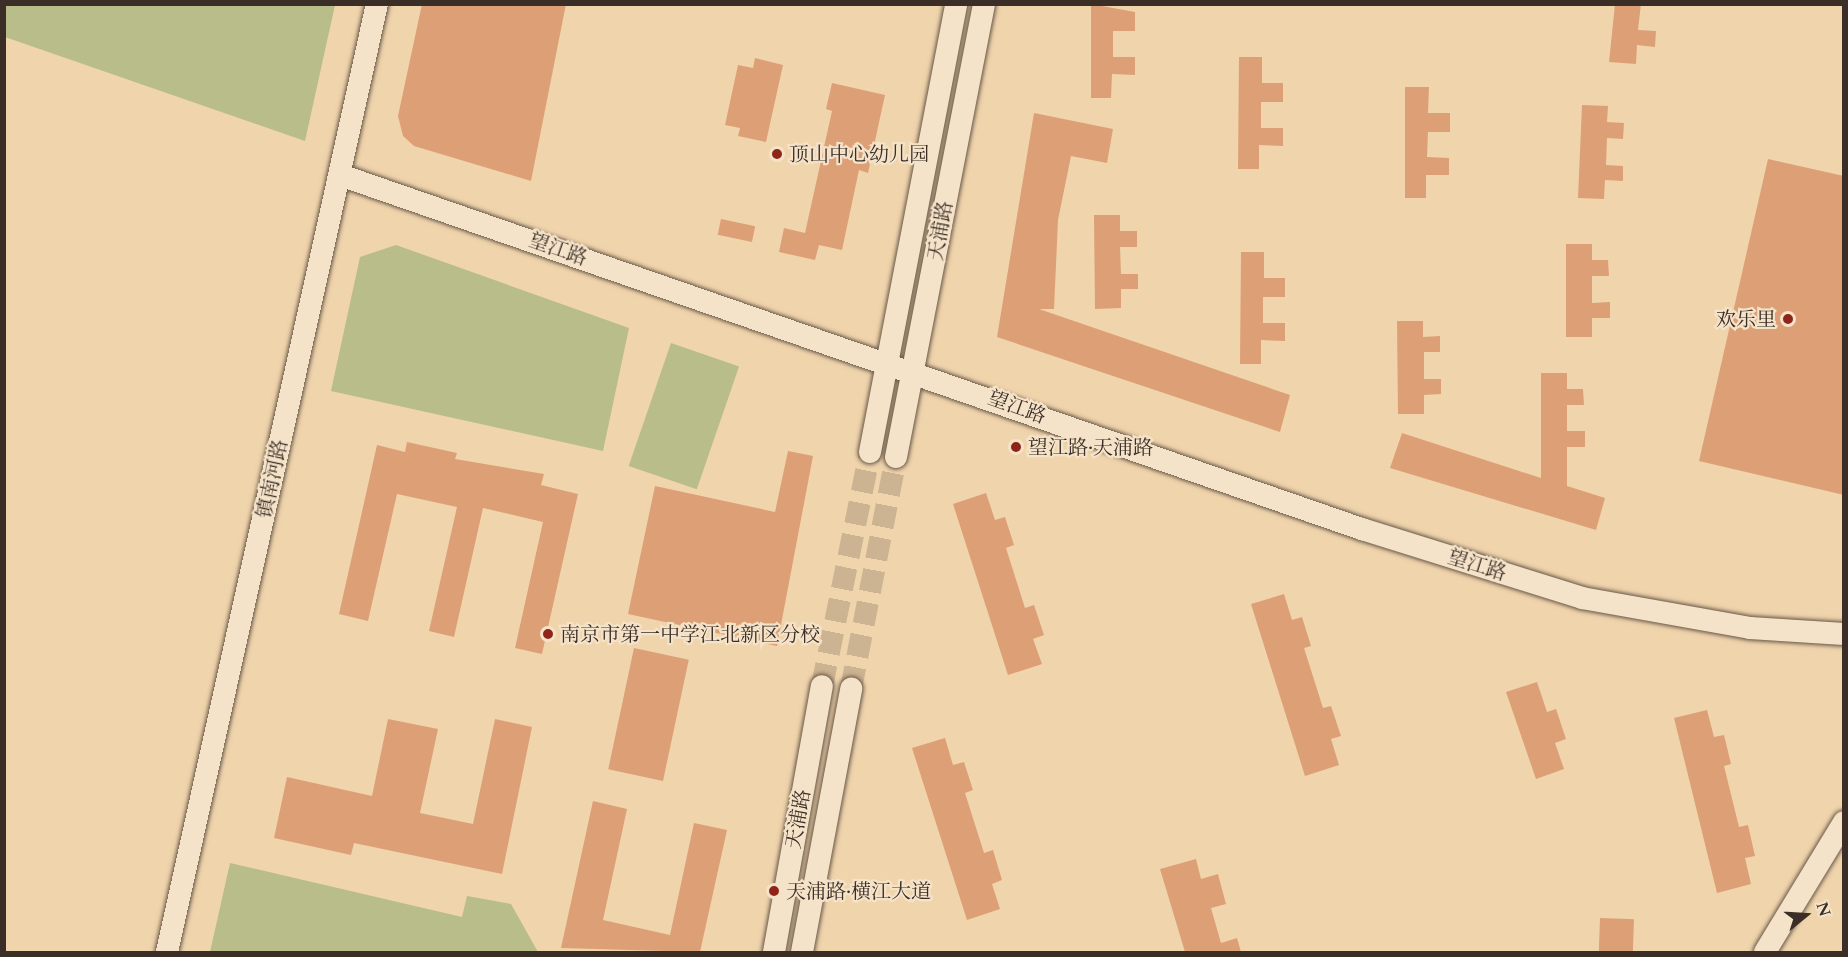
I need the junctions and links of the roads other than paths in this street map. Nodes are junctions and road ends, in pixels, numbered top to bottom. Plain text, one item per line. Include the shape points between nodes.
1 (377, 4) edge
2 (956, 4) edge
3 (984, 4) edge
4 (339, 175) junction
5 (888, 361) junction
6 (915, 370) junction
7 (870, 452) tunnel mouth
8 (896, 458) tunnel mouth
9 (1844, 634) edge
10 (822, 686) tunnel mouth
11 (851, 689) tunnel mouth
12 (1844, 822) edge
13 (166, 952) edge
14 (774, 952) edge
15 (802, 952) edge
16 (1765, 952) edge

1 - 4 street, 镇南河路
2 - 5 street, 天浦路
3 - 6 street, 天浦路
4 - 5 street, 望江路
4 - 13 street, 镇南河路
5 - 6 street, 望江路
5 - 7 street, 天浦路
6 - 8 street, 天浦路
6 - 9 street, 望江路 via 1362,529 1582,598 1750,628
10 - 14 street, 天浦路
11 - 15 street, 天浦路
12 - 16 street

